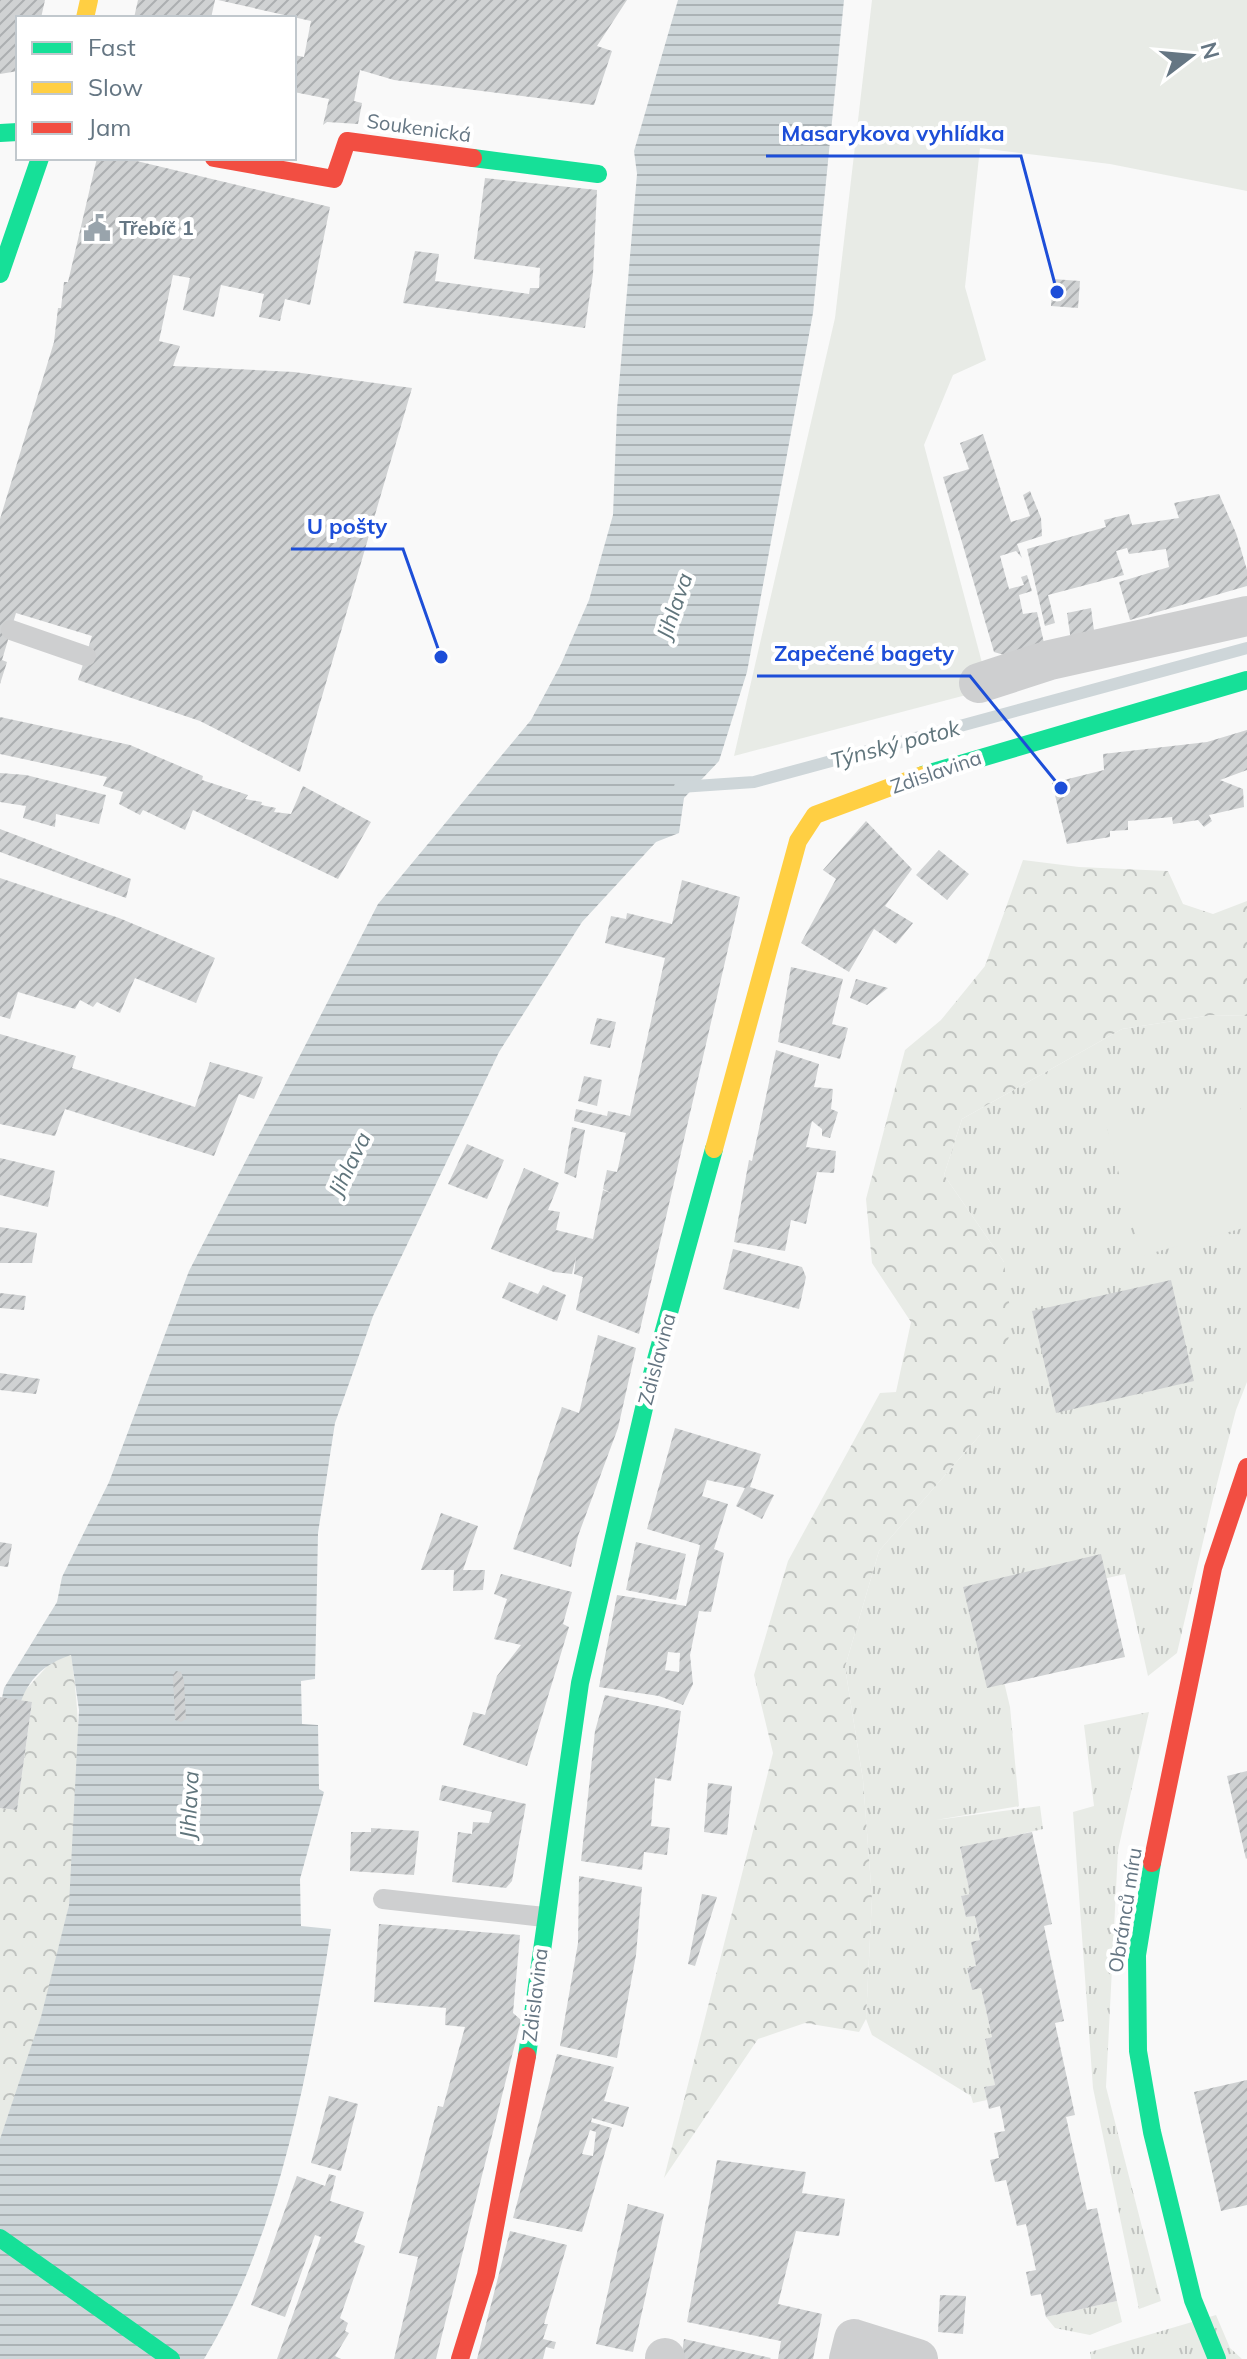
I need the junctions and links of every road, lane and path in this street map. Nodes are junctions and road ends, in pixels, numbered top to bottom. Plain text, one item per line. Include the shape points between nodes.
1 (39, 160) edge
2 (225, 160) edge
3 (598, 174) dead end
4 (0, 274) edge
5 (1247, 616) edge
6 (11, 630) dead end
7 (86, 656) dead end
8 (1247, 680) edge
9 (979, 683) dead end
10 (1247, 1467) edge
11 (383, 1899) dead end
12 (544, 1917) junction
13 (0, 2238) edge
14 (171, 2359) edge
15 (460, 2359) edge
16 (849, 2359) edge
17 (918, 2359) edge
18 (1217, 2359) edge

1 - 4 street
2 - 3 street, Soukenická via 334,179 347,141
5 - 9 street via 1050,660
6 - 7 lane
8 - 12 street, Zdislavina via 943,768 815,815 798,841 651,1378 580,1683
10 - 18 street, Obránců míru via 1234,1496 1196,1655 1137,1957 1135,2009 1141,2081 1199,2316
11 - 12 lane
12 - 15 street, Zdislavina via 522,2091 486,2275
13 - 14 street
16 - 17 street via 854,2339

